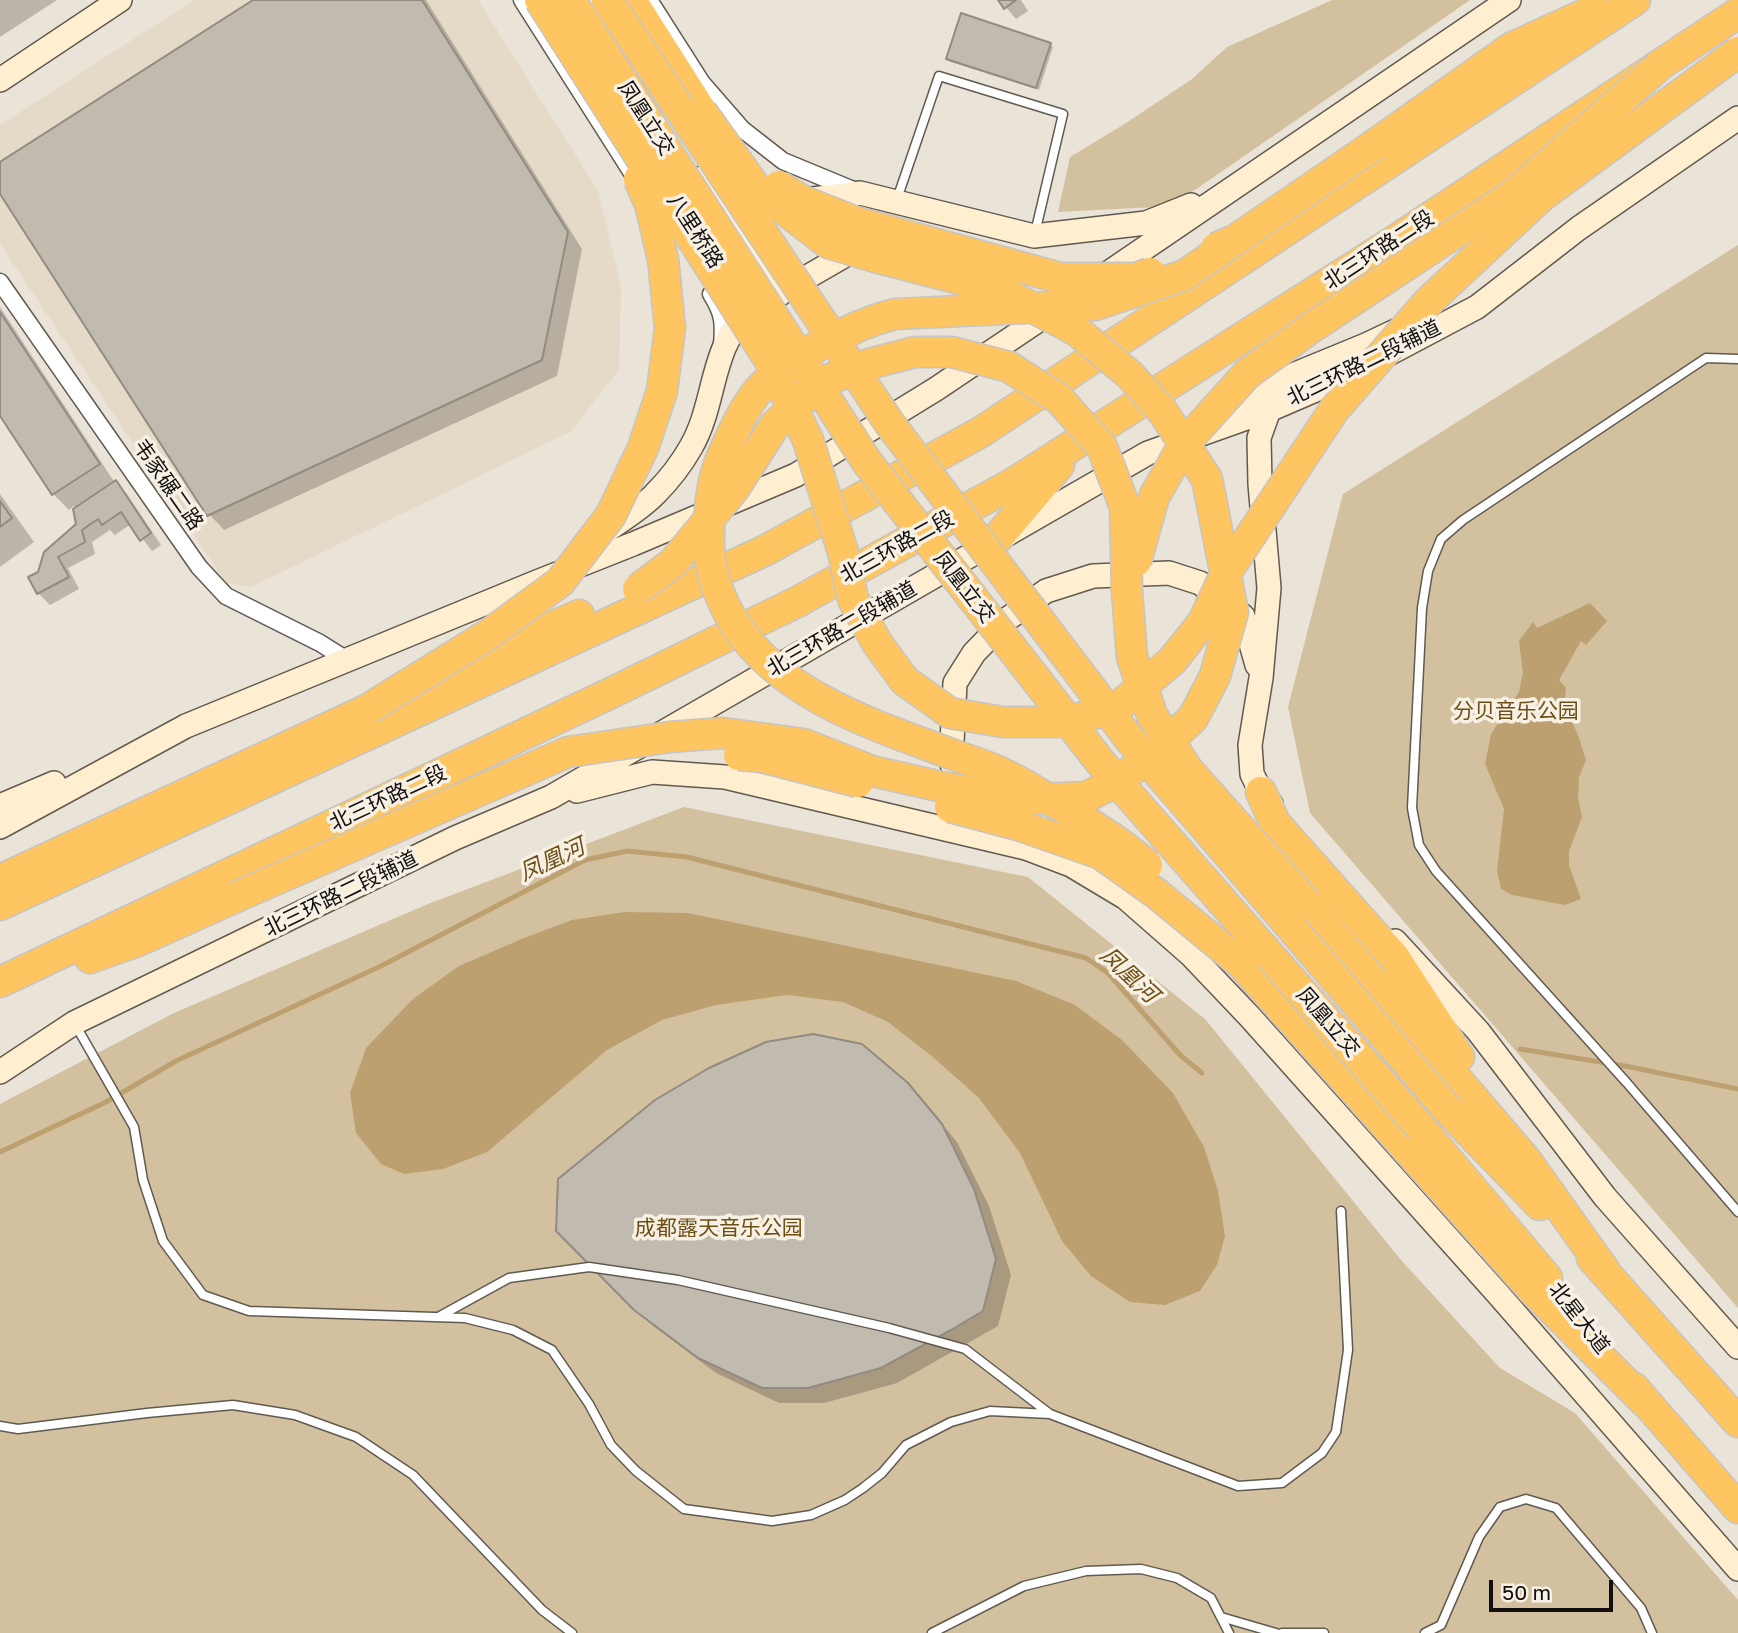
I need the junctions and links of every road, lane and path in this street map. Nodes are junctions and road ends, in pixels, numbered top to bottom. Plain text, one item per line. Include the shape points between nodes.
1 (120, 0) edge
2 (522, 0) edge
3 (540, 0) edge
4 (570, 0) edge
5 (582, 0) edge
6 (607, 0) edge
7 (631, 0) edge
8 (649, 0) edge
9 (1509, 0) edge
10 (1617, 0) edge
11 (1635, 0) edge
12 (1738, 13) edge
13 (1738, 52) edge
14 (1658, 66) junction
15 (0, 80) edge
16 (605, 102) junction
17 (702, 111) junction
18 (1738, 118) edge
19 (702, 178) junction
20 (1234, 188) junction
21 (860, 193) junction
22 (897, 202) junction
23 (1579, 228) junction
24 (1034, 236) junction
25 (1235, 240) junction
26 (0, 282) edge
27 (780, 294) junction
28 (722, 348) junction
29 (1738, 359) edge
30 (1269, 410) junction
31 (1079, 442) junction
32 (1147, 453) junction
33 (994, 542) junction
34 (1226, 573) junction
35 (537, 582) junction
36 (1127, 592) junction
37 (347, 660) junction
38 (1261, 678) junction
39 (368, 709) junction
40 (186, 726) junction
41 (568, 752) junction
42 (1261, 792) junction
43 (551, 797) junction
44 (0, 806) edge
45 (0, 827) edge
46 (1026, 848) junction
47 (6, 874) edge
48 (0, 905) edge
49 (1242, 964) junction
50 (0, 982) edge
51 (0, 990) edge
52 (71, 1025) junction
53 (0, 1060) edge
54 (0, 1073) edge
55 (1413, 1138) junction
56 (1527, 1160) junction
57 (1341, 1211) dead end
58 (1738, 1212) edge
59 (1605, 1271) junction
60 (1533, 1290) junction
61 (438, 1317) junction
62 (1670, 1346) junction
63 (1738, 1347) edge
64 (1646, 1402) junction
65 (1738, 1409) edge
66 (1050, 1414) junction
67 (1738, 1422) edge
68 (0, 1426) edge
69 (1738, 1508) edge
70 (1738, 1528) edge
71 (1738, 1569) edge
72 (1221, 1617) junction
73 (572, 1633) edge
74 (932, 1633) edge
75 (1229, 1633) edge
76 (1279, 1633) edge
77 (1324, 1633) edge
78 (1425, 1633) edge
79 (1652, 1633) edge

1 - 15 main road
2 - 28 street, 八里桥路 via 720,308
3 - 16 highway, bridge
4 - 55 highway, 凤凰立交, bridge via 867,462 1101,763
5 - 19 street, 八里桥路
6 - 59 highway, 凤凰立交, bridge via 890,424 1131,741 1449,1111
7 - 17 highway
8 - 21 street via 702,83 742,129 783,161
9 - 20 main road
10 - 25 highway, bridge via 1511,48
11 - 48 highway via 981,432 766,550
12 - 14 highway, 北三环路二段
13 - 34 highway, bridge via 1542,196 1428,302 1334,410
14 - 31 highway, 北三环路二段, bridge
14 - 36 highway, bridge via 1514,194 1247,374 1184,444 1154,497
16 - 34 highway, bridge via 770,361 808,440 853,599 905,681 950,712 1003,722 1067,722 1119,706 1172,661 1203,622
16 - 39 highway, bridge via 650,204 663,259 670,328 662,391 643,448 611,515 560,583
17 - 25 highway, bridge via 762,175 803,201 856,222 1060,278 1137,278
17 - 34 highway, bridge via 756,188 828,243 1006,294 1077,331 1130,375 1163,412 1207,479
18 - 23 main road, 北三环路二段辅道
19 - 21 main road via 732,201 758,203
19 - 27 main road
20 - 24 main road via 1146,223
20 - 35 main road via 936,389 796,475
21 - 22 main road
21 - 27 main road via 852,237 842,257
22 - 24 main road
22 - 24 lane via 939,76 1063,114
23 - 30 main road, 北三环路二段辅道 via 1477,307 1341,379
23 - 32 main road via 1486,285 1366,345 1276,383
25 - 49 highway, bridge via 1185,275 1095,305 895,314 813,349 758,391 738,421 709,498 709,557 722,603 750,645 788,680 865,719 1004,773 1120,841
26 - 37 street, 韦家碾二路 via 199,566 226,596
27 - 28 main road via 737,322
28 - 35 main road via 692,446 655,495
29 - 58 lane via 1706,358 1441,539 1428,571 1422,608 1412,808 1419,845 1436,871
30 - 32 main road, 北三环路二段辅道
30 - 38 main road via 1259,438 1269,587
31 - 33 highway
31 - 50 highway, 北三环路二段 via 797,602
32 - 33 main road, 北三环路二段辅道
33 - 43 main road, 北三环路二段辅道
34 - 41 highway, bridge via 1233,612 1215,676 1193,718 1157,752 1086,797 1015,800 942,788 872,771 804,744 723,733
35 - 37 main road
36 - 39 highway, bridge via 1125,507 1102,447 1059,399 1009,367 952,352 915,352 832,379 804,398 775,425 734,489 673,563 638,589
36 - 56 highway, bridge via 1132,657 1152,715 1188,770
37 - 40 main road
38 - 42 main road via 1250,745 1252,774
38 - 46 main road via 1243,617 1200,583 1169,573 1093,576 1046,591 1006,620 974,653 954,683 951,762 961,782
39 - 47 highway
40 - 44 main road
40 - 45 main road
41 - 49 highway, bridge via 698,751 762,757 1018,825 1101,854
41 - 51 highway, bridge via 138,941
42 - 56 highway via 1275,823 1394,957
42 - 63 main road via 1478,1031 1605,1197
43 - 46 main road via 652,772 724,776
43 - 52 main road, 北三环路二段辅道 via 455,838
46 - 71 main road via 1071,865 1126,898 1191,954
49 - 55 highway
52 - 53 main road
52 - 54 main road, 北三环路二段辅道
52 - 61 lane via 134,1127 143,1180 163,1241 203,1295 249,1311
55 - 60 highway
55 - 64 highway, 北星大道 via 1539,1268
56 - 59 highway
57 - 66 lane via 1348,1350 1336,1432 1322,1453 1282,1483 1238,1486
59 - 62 highway
60 - 64 highway
60 - 70 highway
61 - 66 lane via 509,1279 589,1267 678,1280 965,1349
61 - 66 lane via 465,1318 513,1330 552,1350 611,1445 684,1509 772,1521 811,1515 845,1500 882,1473 906,1445 951,1422 990,1411
62 - 65 highway
62 - 67 highway
64 - 69 highway, 北星大道
68 - 73 lane via 18,1429 233,1405 295,1415 356,1437 413,1475 542,1610
72 - 74 lane via 1211,1598 1177,1578 1141,1569 1086,1571 1024,1586
72 - 75 lane
72 - 76 lane
76 - 77 lane
78 - 79 lane via 1441,1625 1479,1536 1500,1507 1525,1499 1556,1508 1641,1608

